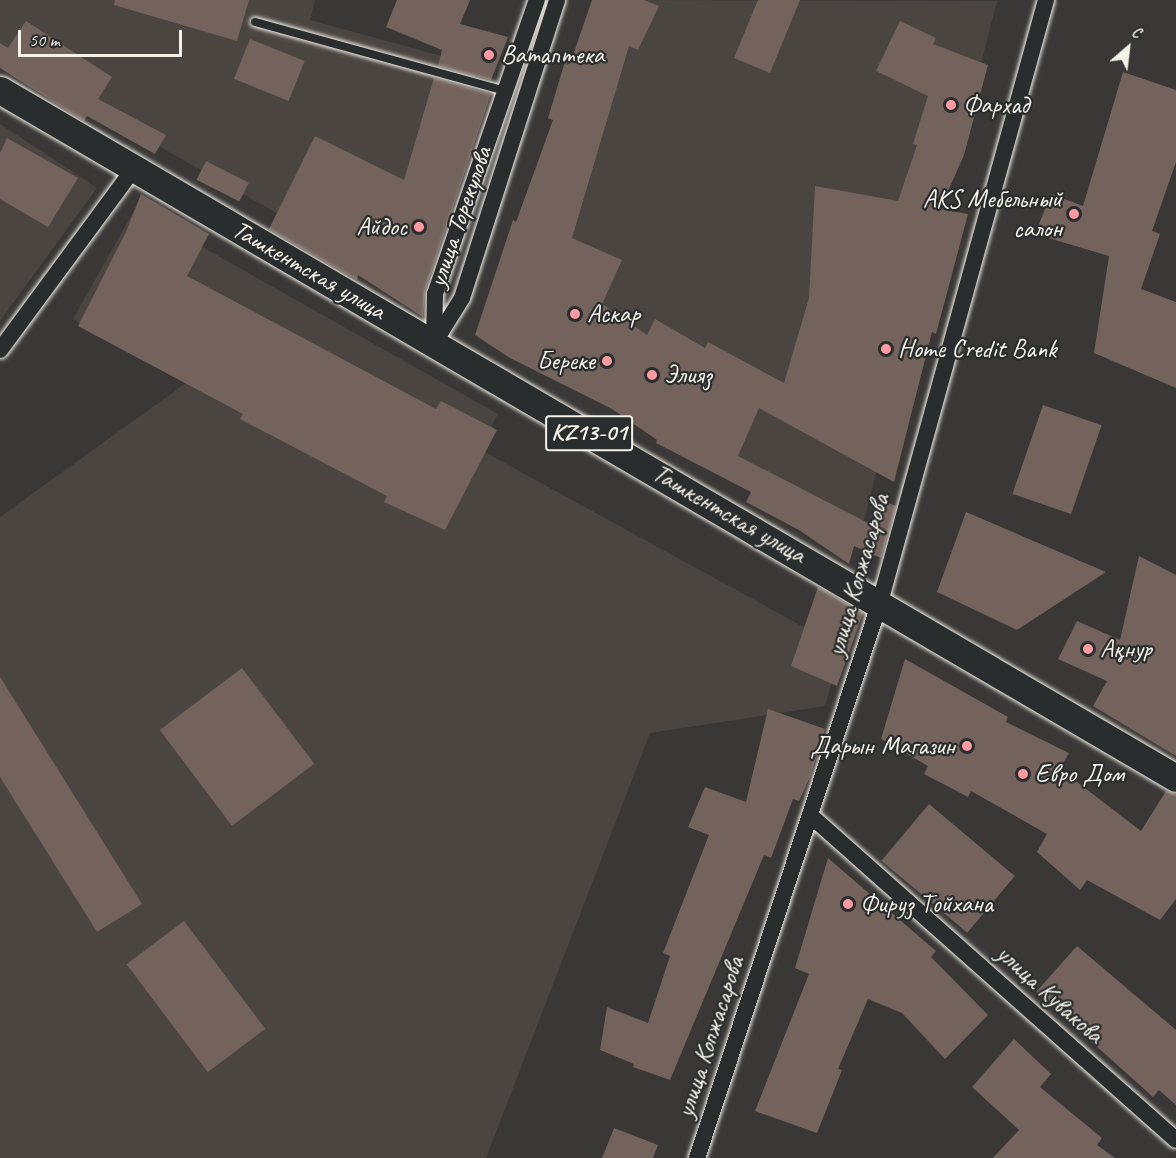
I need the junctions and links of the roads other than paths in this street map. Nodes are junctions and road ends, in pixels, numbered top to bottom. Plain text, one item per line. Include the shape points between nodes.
1 (537, 0) edge
2 (557, 0) edge
3 (1046, 0) edge
4 (255, 22) dead end
5 (0, 90) edge
6 (506, 91) junction
7 (134, 168) junction
8 (434, 343) junction
9 (0, 350) edge
10 (880, 602) junction
11 (1176, 778) edge
12 (810, 815) junction
13 (1176, 1140) edge
14 (697, 1158) edge

1 - 6 street, улица Торекулова
2 - 8 street, улица Торекулова via 462,298
3 - 10 street, улица Копжасарова
4 - 6 lane
5 - 7 main road, Ташкентская улица / KZ13-01
6 - 8 street, улица Торекулова via 435,294
7 - 8 main road, Ташкентская улица / KZ13-01
7 - 9 street
8 - 10 main road, Ташкентская улица / KZ13-01
10 - 11 main road, Ташкентская улица / KZ13-01
10 - 12 street, улица Копжасарова
12 - 13 street, улица Кувакова
12 - 14 street, улица Копжасарова

